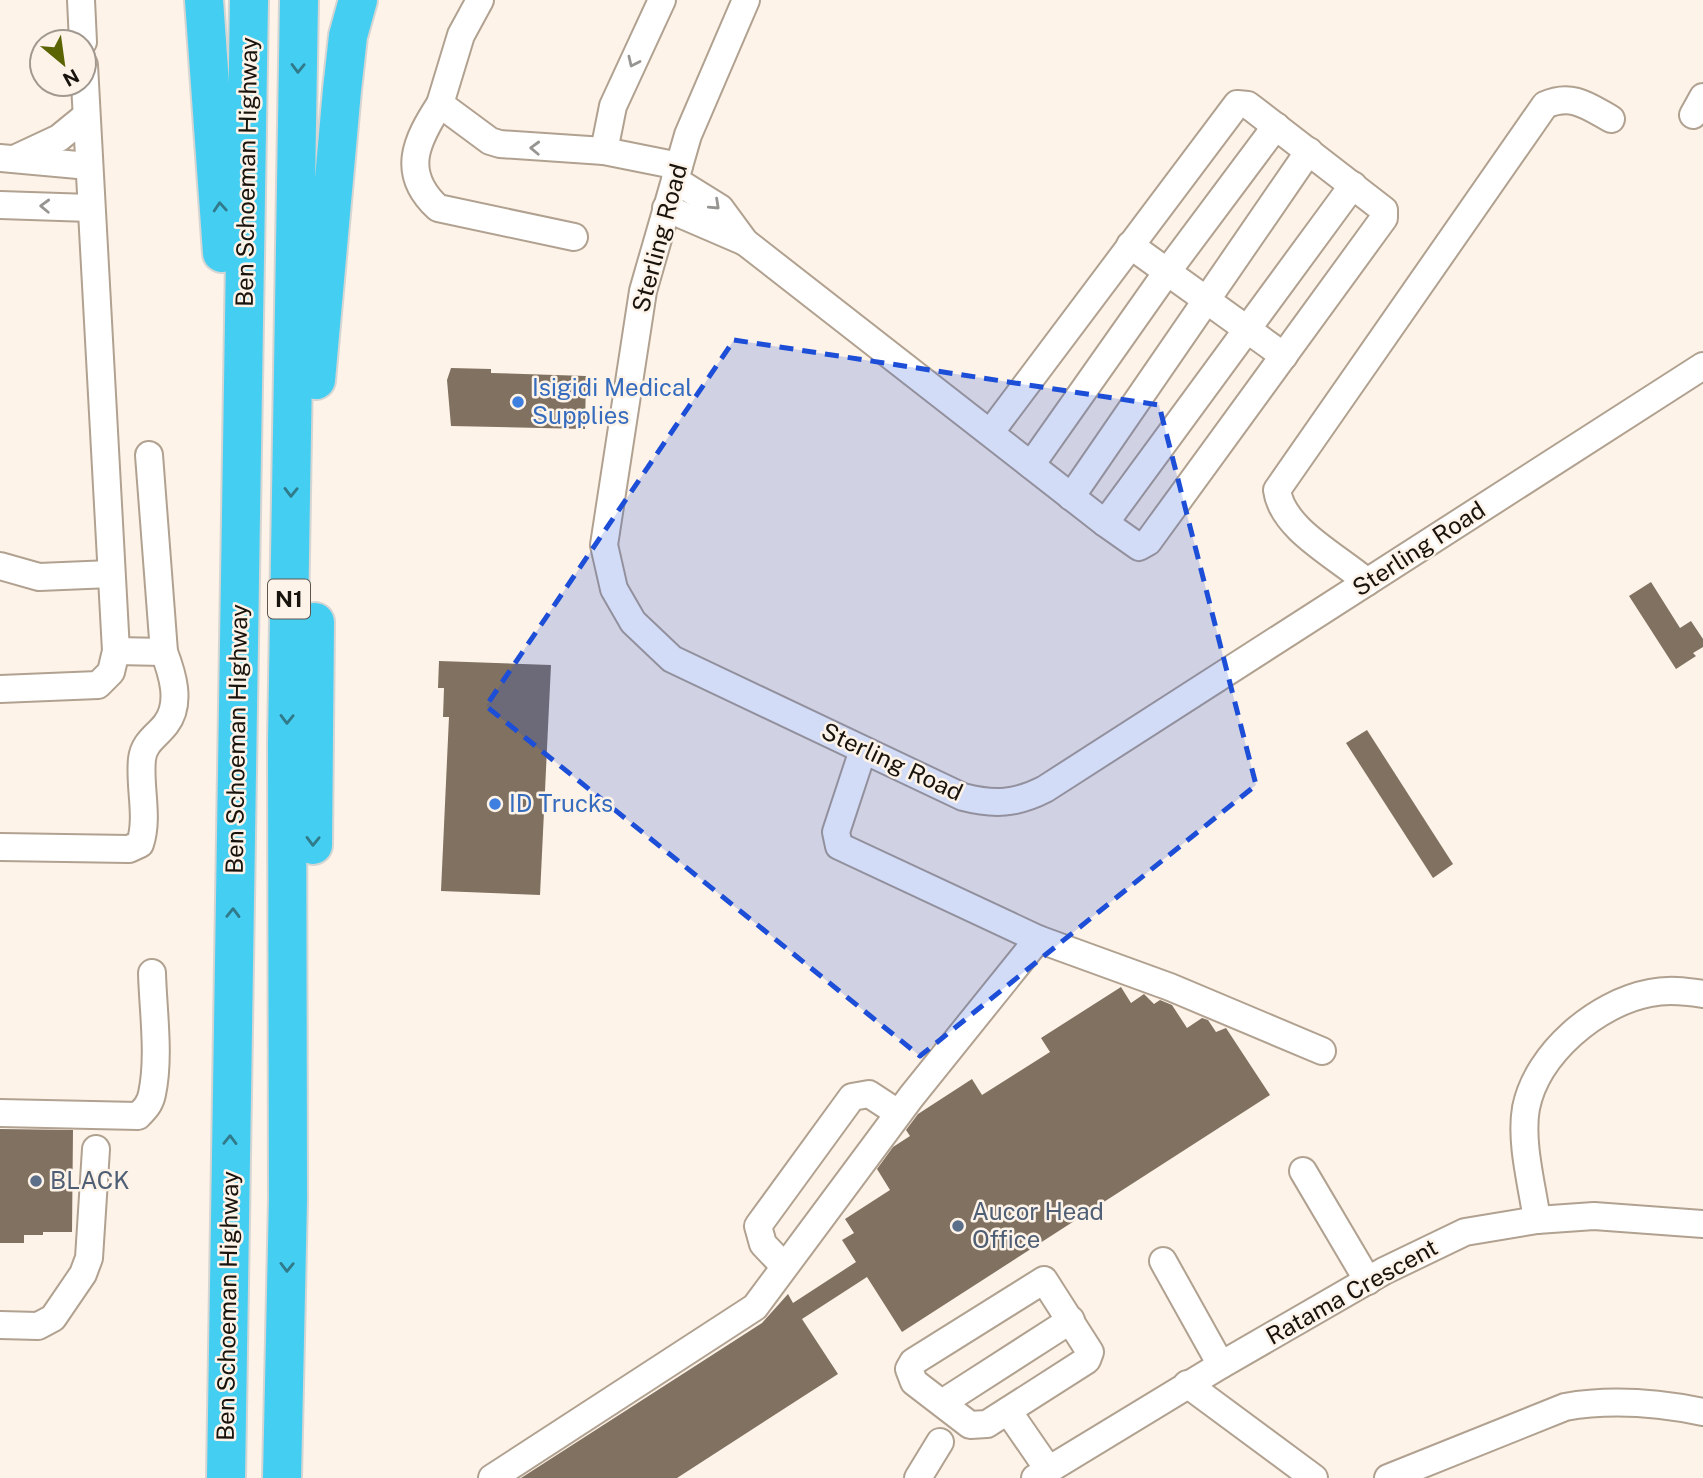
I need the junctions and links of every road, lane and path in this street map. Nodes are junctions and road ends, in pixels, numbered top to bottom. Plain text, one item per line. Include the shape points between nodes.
1 (81, 0) edge
2 (204, 0) edge
3 (249, 0) edge
4 (299, 0) edge
5 (333, 0) edge
6 (358, 0) edge
7 (480, 0) edge
8 (662, 0) edge
9 (746, 0) edge
10 (82, 28) edge
11 (85, 98) edge
12 (440, 104) junction
13 (86, 116) junction
14 (1611, 119) dead end
15 (1276, 126) junction
16 (604, 151) junction
17 (1309, 151) junction
18 (6, 159) edge
19 (89, 166) junction
20 (677, 173) junction
21 (1353, 185) junction
22 (0, 205) edge
23 (90, 208) junction
24 (666, 208) junction
25 (574, 237) dead end
26 (745, 242) junction
27 (1129, 245) junction
28 (1167, 272) junction
29 (1205, 299) junction
30 (1247, 329) junction
31 (1284, 356) junction
32 (1703, 366) edge
33 (316, 378) junction
34 (990, 433) junction
35 (149, 455) dead end
36 (1031, 465) junction
37 (1071, 497) junction
38 (1105, 523) junction
39 (111, 567) junction
40 (12, 568) edge
41 (1367, 582) junction
42 (116, 651) junction
43 (164, 652) junction
44 (239, 666) junction
45 (0, 690) edge
46 (863, 750) junction
47 (0, 847) edge
48 (1038, 939) junction
49 (152, 973) dead end
50 (1703, 994) edge
51 (1322, 1051) dead end
52 (0, 1112) edge
53 (898, 1113) junction
54 (96, 1149) dead end
55 (1303, 1171) dead end
56 (288, 1199) junction
57 (1536, 1220) junction
58 (1703, 1224) edge
59 (1163, 1261) dead end
60 (784, 1266) junction
61 (1368, 1281) junction
62 (1071, 1320) junction
63 (0, 1325) edge
64 (1221, 1365) junction
65 (1187, 1384) junction
66 (942, 1404) junction
67 (1008, 1410) junction
68 (1703, 1412) edge
69 (940, 1442) dead end
70 (1041, 1474) edge
71 (226, 1478) edge
72 (282, 1478) edge
73 (492, 1478) edge
74 (918, 1478) edge
75 (1314, 1478) edge
76 (1388, 1478) edge

1 - 10 street
44 -> 2 highway via 228,615 219,505 222,232
3 - 44 highway, Ben Schoeman Highway / N1
4 -> 56 highway, Ben Schoeman Highway / N1 via 286,742
5 - 33 highway via 314,290
6 - 33 highway via 341,90
7 - 12 street via 461,35
8 -> 16 street via 613,106
9 - 20 street, Sterling Road via 688,135
11 - 13 street
16 -> 12 street via 500,144
12 - 25 street via 419,136 415,163 423,192 438,208
13 - 18 street via 59,138
13 - 19 street
14 - 41 street via 1576,99 1560,98 1545,105 1277,490 1293,525
15 - 17 street
15 - 27 street via 1248,105 1237,104
15 - 28 street
16 - 20 street
17 - 21 street
17 - 29 street
18 - 19 street
19 - 23 street
20 - 24 street, Sterling Road
20 -> 26 street via 720,208
21 - 30 street
21 - 31 street via 1380,205 1384,218
23 -> 22 street
23 - 39 street
24 - 26 street
24 - 46 street, Sterling Road via 643,291 611,490 604,545 614,589 633,622 672,659
26 - 34 street
27 - 28 street
27 - 34 street
28 - 29 street
28 - 36 street
29 - 30 street
29 - 37 street
30 - 31 street
30 - 38 street
31 - 38 street via 1148,542 1136,547
32 - 41 street, Sterling Road
33 -> 56 highway via 312,940 304,1102
34 - 36 street
35 - 43 street
36 - 37 street
37 - 38 street
39 - 40 street via 38,564
39 - 42 street
41 - 46 street, Sterling Road via 1026,799 989,803 963,797
42 - 43 street
42 - 45 street via 111,672 99,685
43 - 47 street via 174,678 172,711 142,756 144,832 140,844 129,849
71 -> 44 highway, Ben Schoeman Highway
46 - 48 street via 836,832 839,846
48 - 51 street via 1170,987
48 - 53 street
49 - 52 street via 152,1094 147,1108 138,1116
50 - 57 street via 1673,990 1625,1000 1570,1036 1549,1059 1526,1109
53 - 60 street
53 - 60 street via 869,1094 852,1097 812,1150 758,1227 763,1244
54 - 63 street via 89,1258 83,1274 46,1323
55 - 61 street
56 -> 72 highway, Ben Schoeman Highway
57 - 58 street, Ratama Crescent via 1594,1216
57 - 61 street, Ratama Crescent via 1465,1232
59 - 64 street
60 - 73 street via 741,1319
61 - 64 street, Ratama Crescent
62 - 66 street
62 - 66 street via 1049,1284 1038,1281 913,1362 909,1369 914,1382
62 - 67 street via 1091,1356
64 - 65 street, Ratama Crescent
65 - 70 street, Ratama Crescent
65 - 75 street
66 - 67 street via 970,1425 979,1426
67 - 70 street
68 - 76 street via 1667,1405 1565,1407
69 - 74 street

